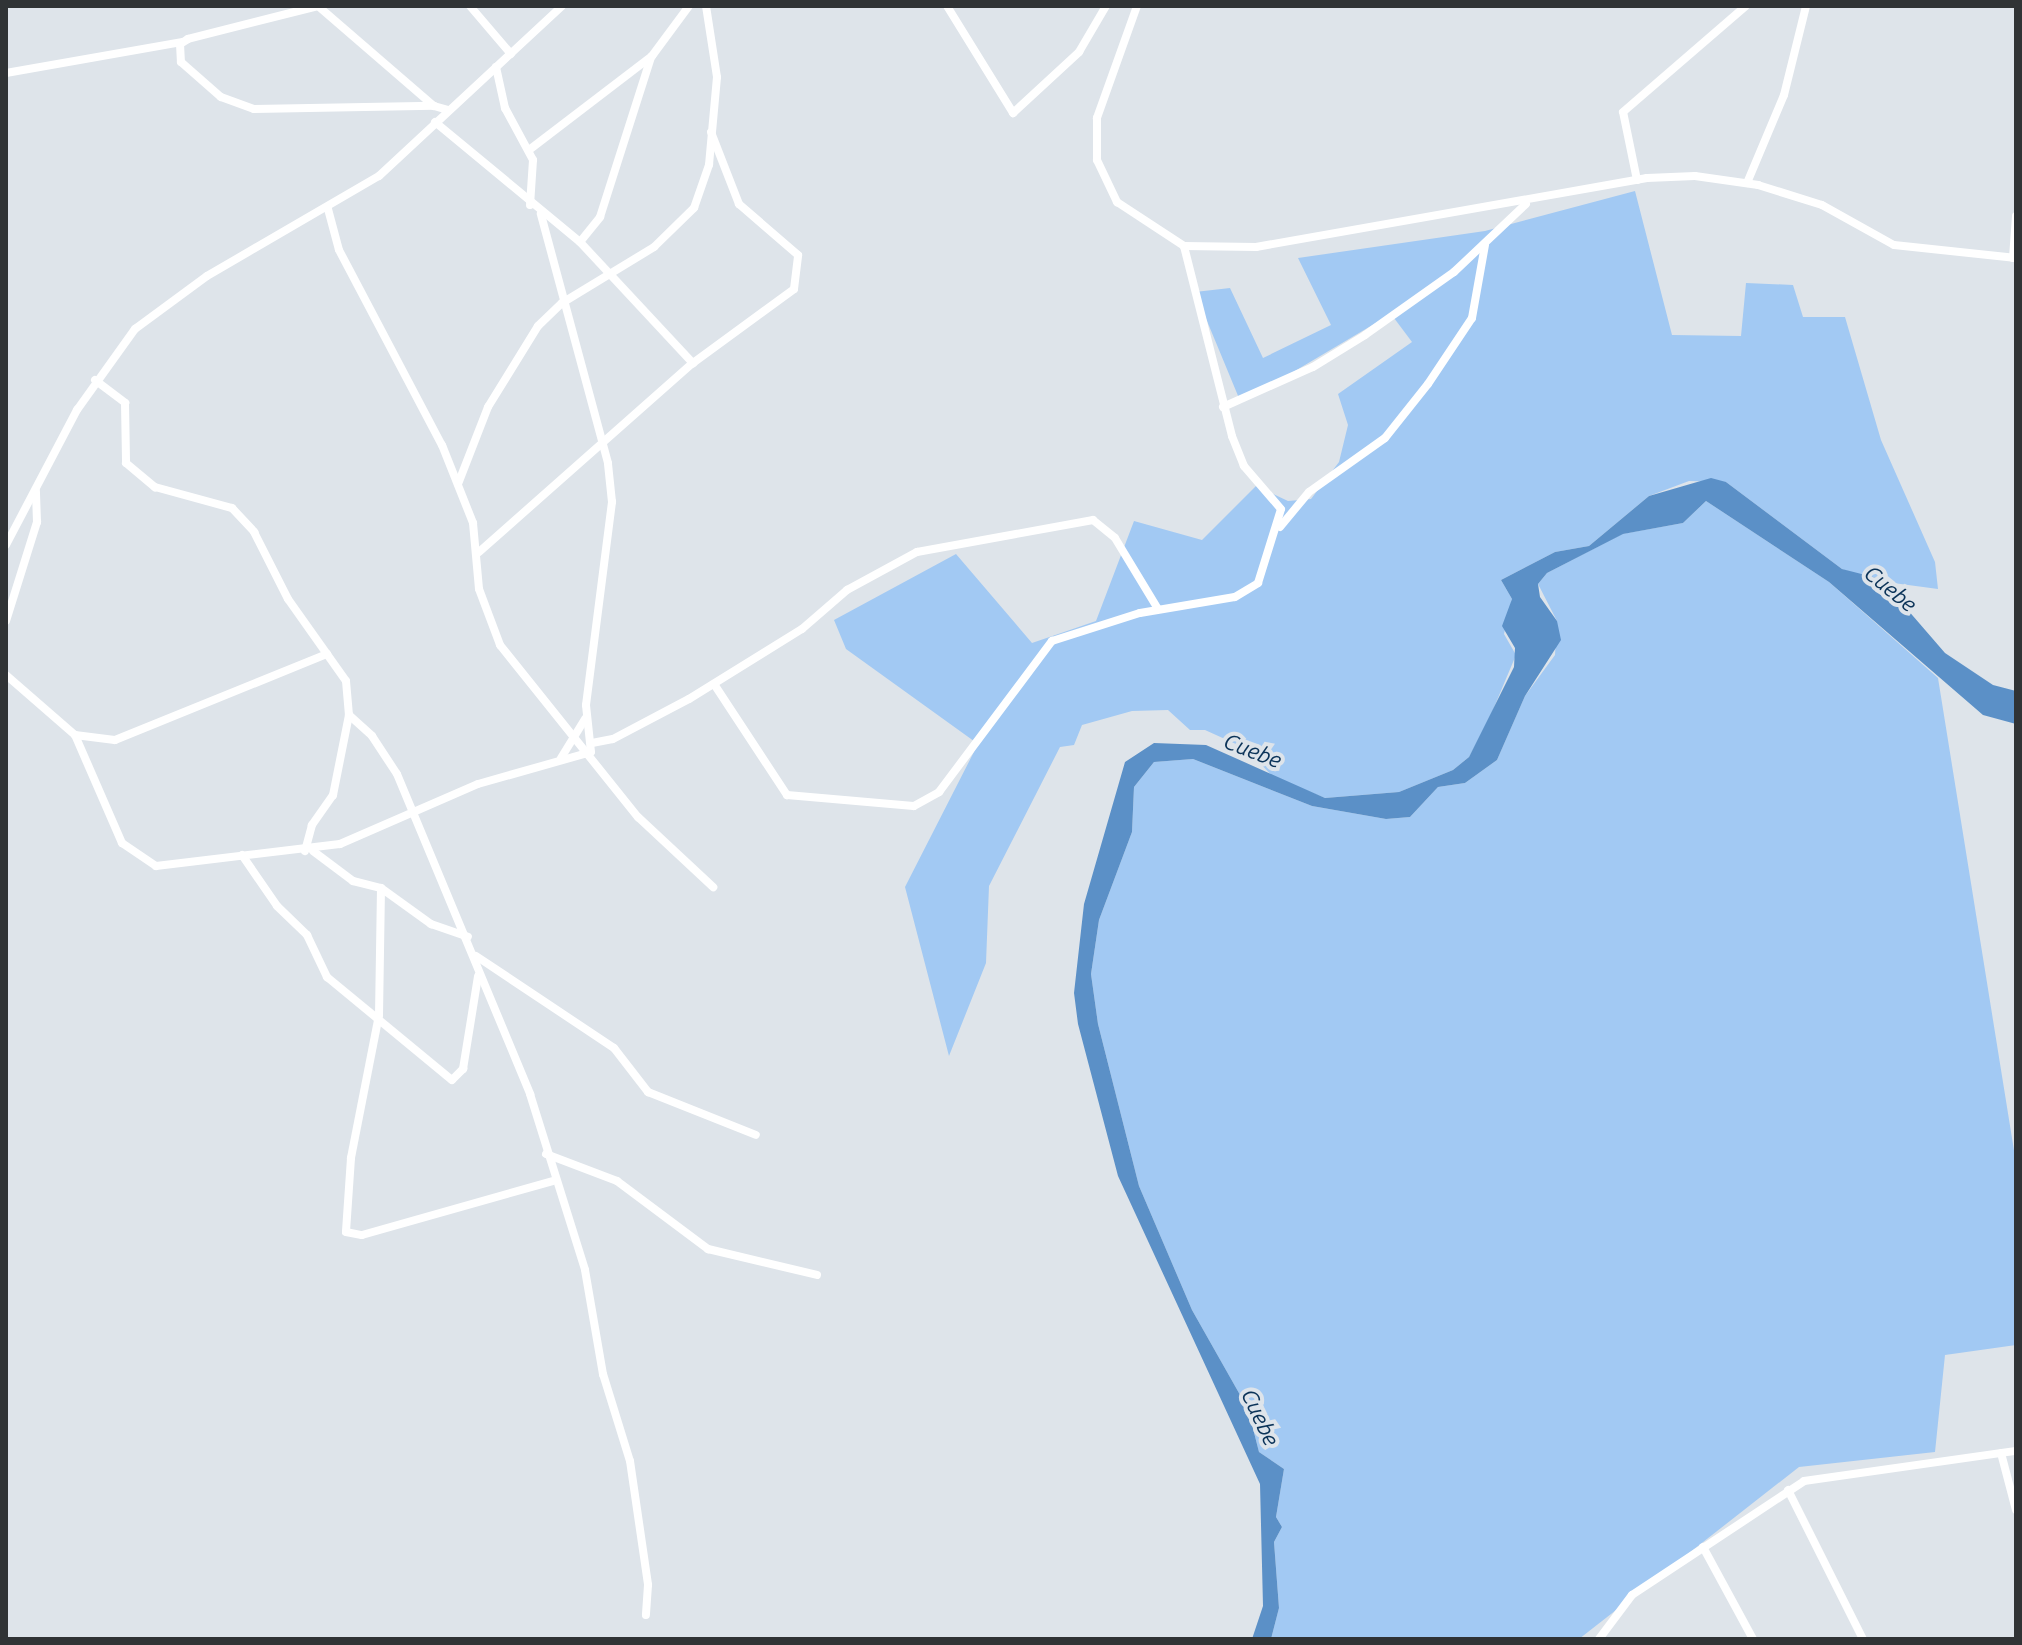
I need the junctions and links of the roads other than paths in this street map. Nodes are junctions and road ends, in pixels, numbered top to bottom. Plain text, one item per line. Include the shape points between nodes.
1 (318, 6) edge
2 (470, 6) edge
3 (562, 6) edge
4 (689, 6) edge
5 (706, 6) edge
6 (947, 6) edge
7 (1106, 6) edge
8 (1137, 6) edge
9 (1746, 6) edge
10 (1806, 6) edge
11 (182, 41) junction
12 (511, 54) junction
13 (652, 56) junction
14 (496, 67) junction
15 (6, 73) edge
16 (434, 106) junction
17 (448, 110) junction
18 (435, 122) junction
19 (711, 132) junction
20 (529, 150) junction
21 (1637, 180) junction
22 (1747, 183) junction
23 (1527, 203) junction
24 (530, 205) junction
25 (328, 209) junction
26 (541, 214) junction
27 (2016, 216) edge
28 (580, 242) junction
29 (1486, 242) junction
30 (1184, 246) junction
31 (2014, 258) edge
32 (606, 277) junction
33 (562, 303) junction
34 (693, 363) junction
35 (95, 380) junction
36 (1223, 407) junction
37 (602, 447) junction
38 (458, 484) junction
39 (36, 488) junction
40 (1280, 528) junction
41 (6, 545) edge
42 (479, 552) junction
43 (1158, 609) junction
44 (6, 621) edge
45 (327, 654) junction
46 (6, 675) edge
47 (714, 684) junction
48 (349, 715) junction
49 (585, 719) junction
50 (575, 734) junction
51 (75, 735) junction
52 (592, 747) junction
53 (561, 758) junction
54 (410, 809) junction
55 (309, 851) junction
56 (242, 855) junction
57 (713, 887) dead end
58 (381, 888) junction
59 (468, 937) junction
60 (476, 956) junction
61 (478, 975) junction
62 (379, 1015) junction
63 (756, 1135) dead end
64 (546, 1154) junction
65 (553, 1181) junction
66 (817, 1275) dead end
67 (2016, 1451) edge
68 (2001, 1453) junction
69 (2014, 1479) edge
70 (1788, 1490) junction
71 (2016, 1510) edge
72 (1703, 1547) junction
73 (646, 1615) dead end
74 (1599, 1639) edge
75 (1753, 1639) edge
76 (1863, 1639) edge

1 - 11 street
1 - 16 street
2 - 12 street
3 - 12 street
4 - 13 street
5 - 19 street via 718,57
6 - 7 street via 1013,113 1079,52
8 - 30 street via 1097,118 1097,160 1117,202
9 - 21 street via 1623,112
10 - 22 street via 1784,95
11 - 15 street
11 - 16 street via 186,68 236,105
12 - 14 street
13 - 20 street
13 - 28 street via 600,217
14 - 17 street
14 - 20 street via 505,108
16 - 17 street
17 - 18 street
18 - 24 street
18 - 25 street via 393,165
19 - 32 street via 707,173 690,214
19 - 34 street via 739,204 791,245 801,272 789,294
20 - 24 street via 535,172
21 - 22 street via 1695,176
21 - 23 street
22 - 31 street via 1830,208 1894,245
23 - 29 street
23 - 30 street via 1256,247
24 - 26 street
25 - 35 street via 172,298 135,329
25 - 38 street via 339,250
26 - 28 street
26 - 33 street
27 - 31 street
28 - 32 street
29 - 36 street via 1432,290 1339,351
29 - 40 street via 1472,318 1428,384 1385,438 1309,492
30 - 36 street
32 - 33 street
32 - 34 street
33 - 37 street
33 - 38 street via 538,326 488,407
34 - 37 street
35 - 39 street
35 - 45 street via 125,403 126,463 155,487 232,508 260,540 288,599
36 - 40 street via 1244,466 1281,509
37 - 42 street
37 - 49 street via 613,526
38 - 42 street
39 - 41 street
39 - 44 street via 37,522
40 - 43 street via 1258,583 1248,590
42 - 50 street via 479,589 500,645
43 - 47 street via 1115,538 1093,520 1007,531 895,562
43 - 47 street via 1046,644 948,781 914,806 787,795
45 - 48 street via 346,681
45 - 51 street via 115,740
46 - 51 street
47 - 52 street
48 - 54 street via 389,760
48 - 55 street via 333,795 312,825
49 - 50 street
49 - 52 street
50 - 52 street
50 - 53 street
51 - 56 street via 130,851 156,866
52 - 53 street
52 - 57 street via 638,817
53 - 54 street
54 - 55 street via 370,832
54 - 59 street
55 - 56 street
55 - 58 street via 353,881
56 - 62 street via 277,906 307,935 327,977
58 - 59 street via 431,924
58 - 62 street
59 - 60 street
60 - 61 street
60 - 63 street via 614,1048 648,1092
61 - 62 street via 456,1080
61 - 64 street via 530,1094
62 - 65 street via 351,1158 346,1232 362,1235
64 - 65 street
64 - 66 street via 617,1181 708,1249
65 - 73 street via 585,1270 603,1374 630,1461 648,1585
67 - 68 street
68 - 69 street
68 - 70 street via 1826,1475
69 - 71 street
70 - 72 street
70 - 76 street
72 - 74 street via 1632,1595
72 - 75 street

